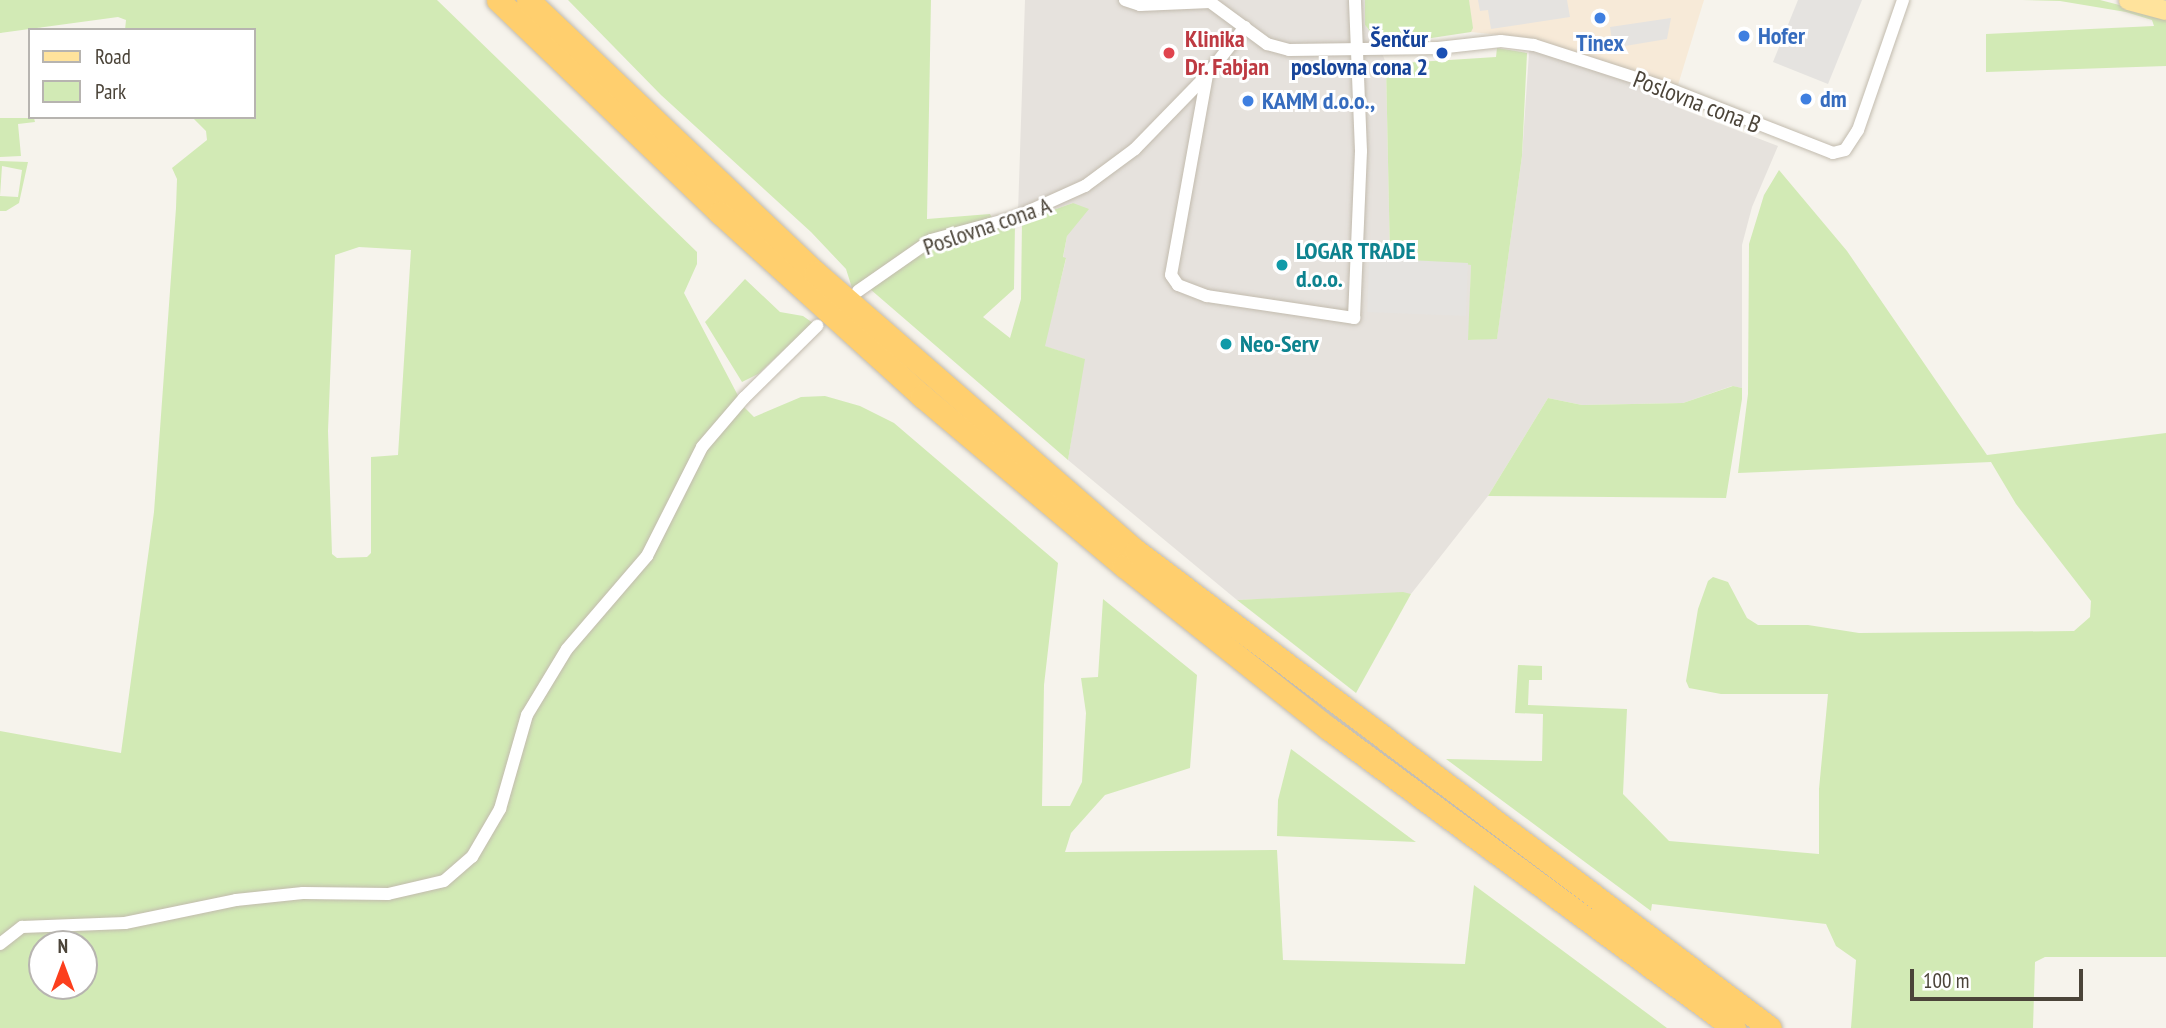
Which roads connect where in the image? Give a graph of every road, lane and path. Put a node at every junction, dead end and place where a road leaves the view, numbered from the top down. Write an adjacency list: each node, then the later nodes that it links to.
1 (498, 0): 14 (highway)
2 (528, 0): 15 (highway)
3 (1125, 0): 8 (street)
4 (1355, 0): 9 (street)
5 (1903, 0): 9 (street, Poslovna cona B)
6 (2128, 0): 7 (main road)
7 (2166, 10)
8 (1245, 27): 9 (street); 10 (street, Poslovna cona A)
9 (1358, 51): 10 (street)
10 (1207, 75): 11 (street, Poslovna cona A)
11 (859, 291)
12 (817, 326): 13 (street)
13 (0, 944)
14 (1734, 1028)
15 (1770, 1028)

